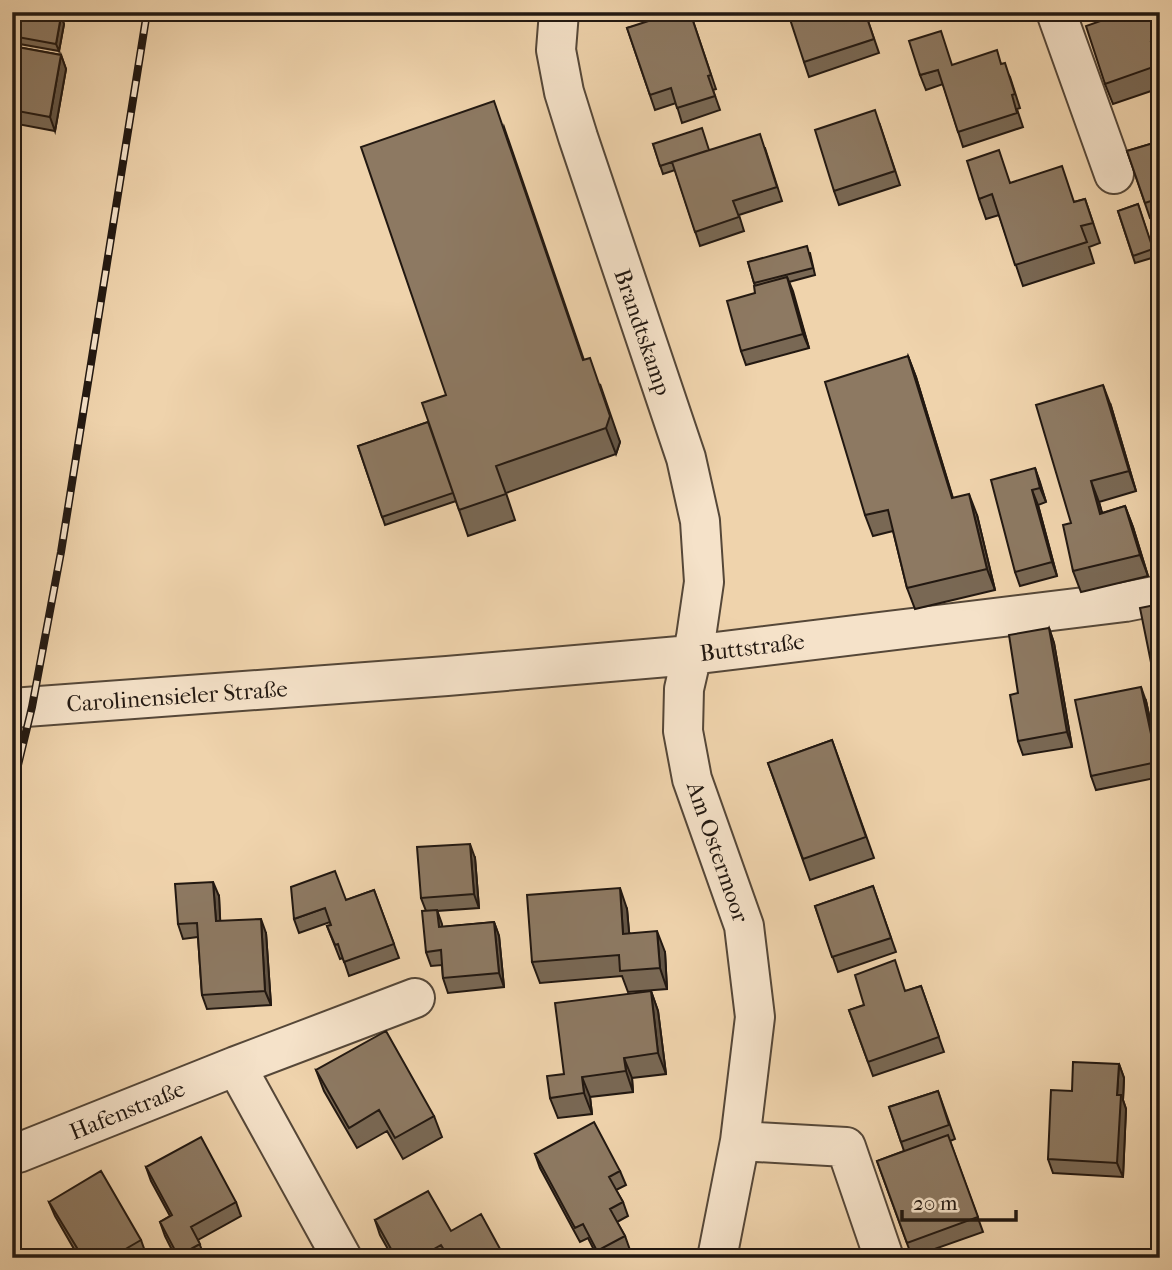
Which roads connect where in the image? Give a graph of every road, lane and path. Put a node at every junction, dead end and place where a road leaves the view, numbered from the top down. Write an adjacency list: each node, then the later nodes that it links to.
1 (559, 12): 5 (street, Brandtskamp)
2 (1056, 12): 3 (street)
3 (1114, 174)
4 (1160, 595): 5 (street, Buttstraße)
5 (691, 655): 6 (street, Buttstraße); 10 (street, Am Ostermoor)
6 (342, 683): 7 (street, Carolinensieler Straße)
7 (12, 708)
8 (415, 998): 9 (street, Hafenstraße)
9 (236, 1066): 11 (street, Hafenstraße); 12 (street)
10 (740, 1141): 13 (street, Am Ostermoor); 14 (street)
11 (18, 1153)
12 (342, 1258)
13 (718, 1258)
14 (884, 1258)

